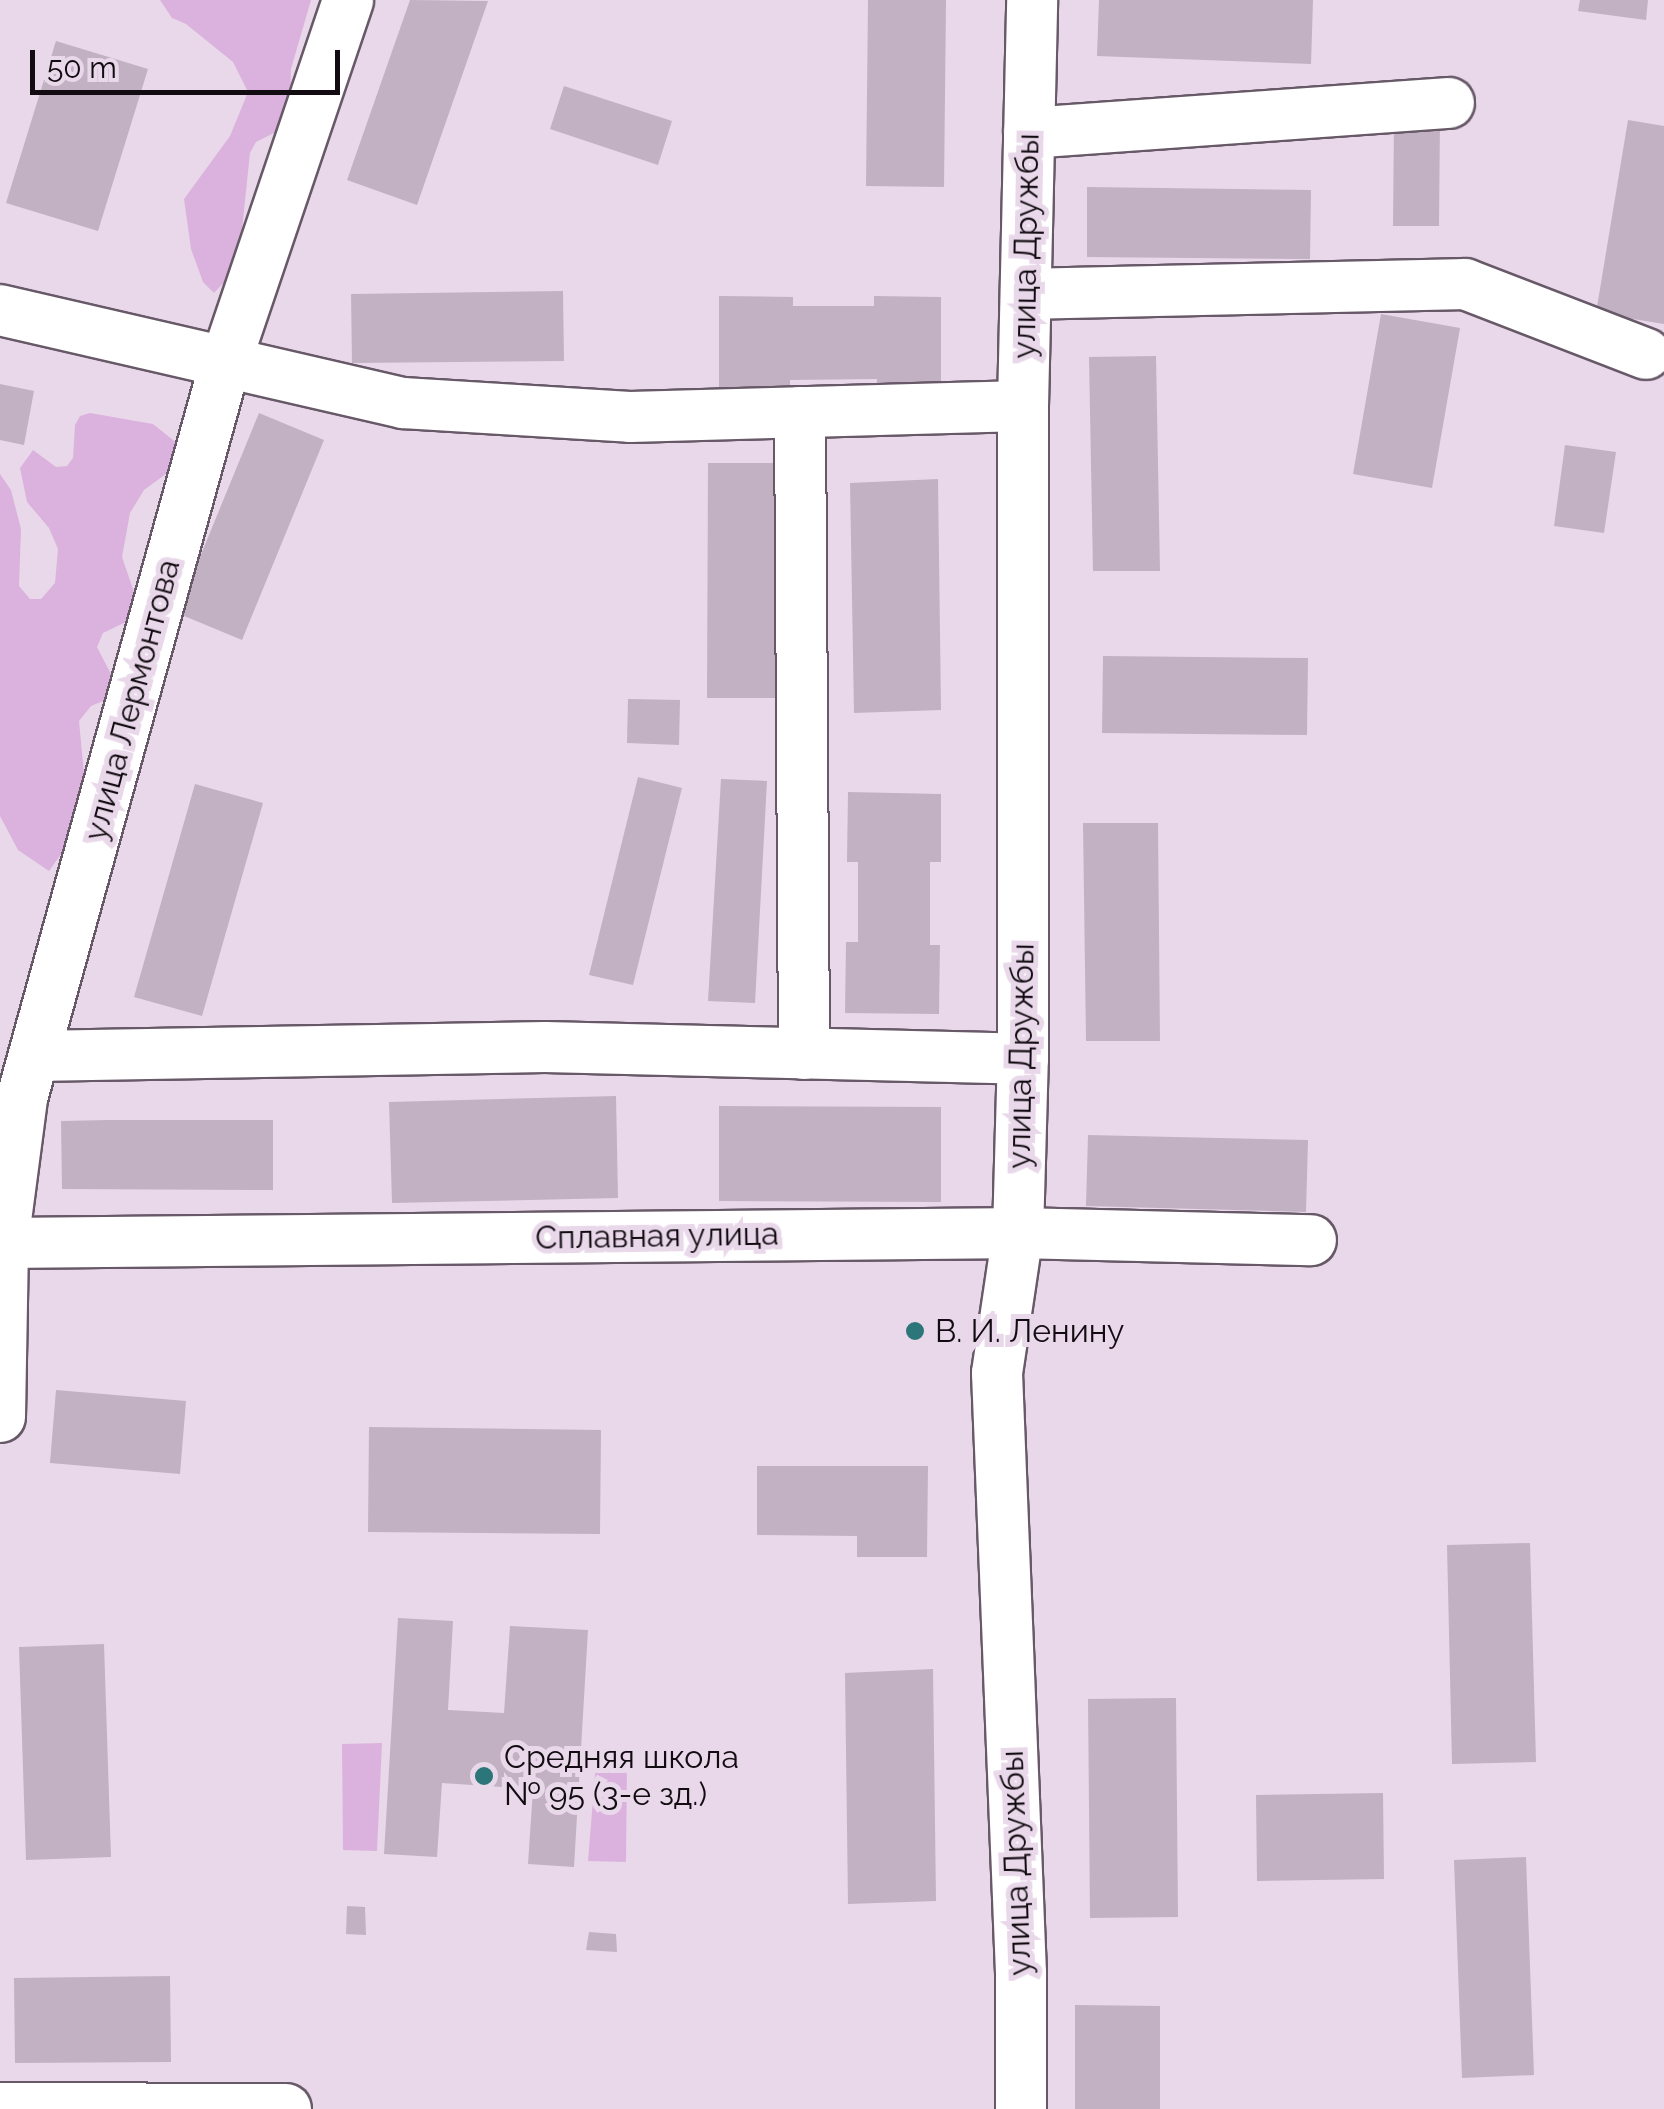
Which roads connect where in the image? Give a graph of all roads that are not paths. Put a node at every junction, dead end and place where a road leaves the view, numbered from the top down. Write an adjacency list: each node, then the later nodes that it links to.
1 (348, 0): 8 (street, улица Лермонтова)
2 (1032, 0): 4 (street, улица Дружбы)
3 (1448, 103): 4 (street)
4 (1029, 133): 5 (street, улица Дружбы)
5 (1026, 294): 7 (street); 9 (street, улица Дружбы)
6 (0, 310): 8 (street)
7 (1646, 354)
8 (225, 364): 10 (street); 12 (street, улица Лермонтова)
9 (1023, 406): 10 (street); 13 (street, улица Дружбы)
10 (800, 412): 11 (street)
11 (804, 1054): 12 (street); 13 (street)
12 (34, 1056): 16 (street, улица Лермонтова)
13 (1024, 1060): 14 (street, улица Дружбы)
14 (1018, 1233): 15 (street, Сплавная улица); 16 (street, Сплавная улица); 20 (street, улица Дружбы)
15 (1311, 1240)
16 (2, 1243): 17 (street, улица Лермонтова)
17 (0, 1418)
18 (0, 2108): 19 (street)
19 (286, 2109)
20 (1021, 2109)

